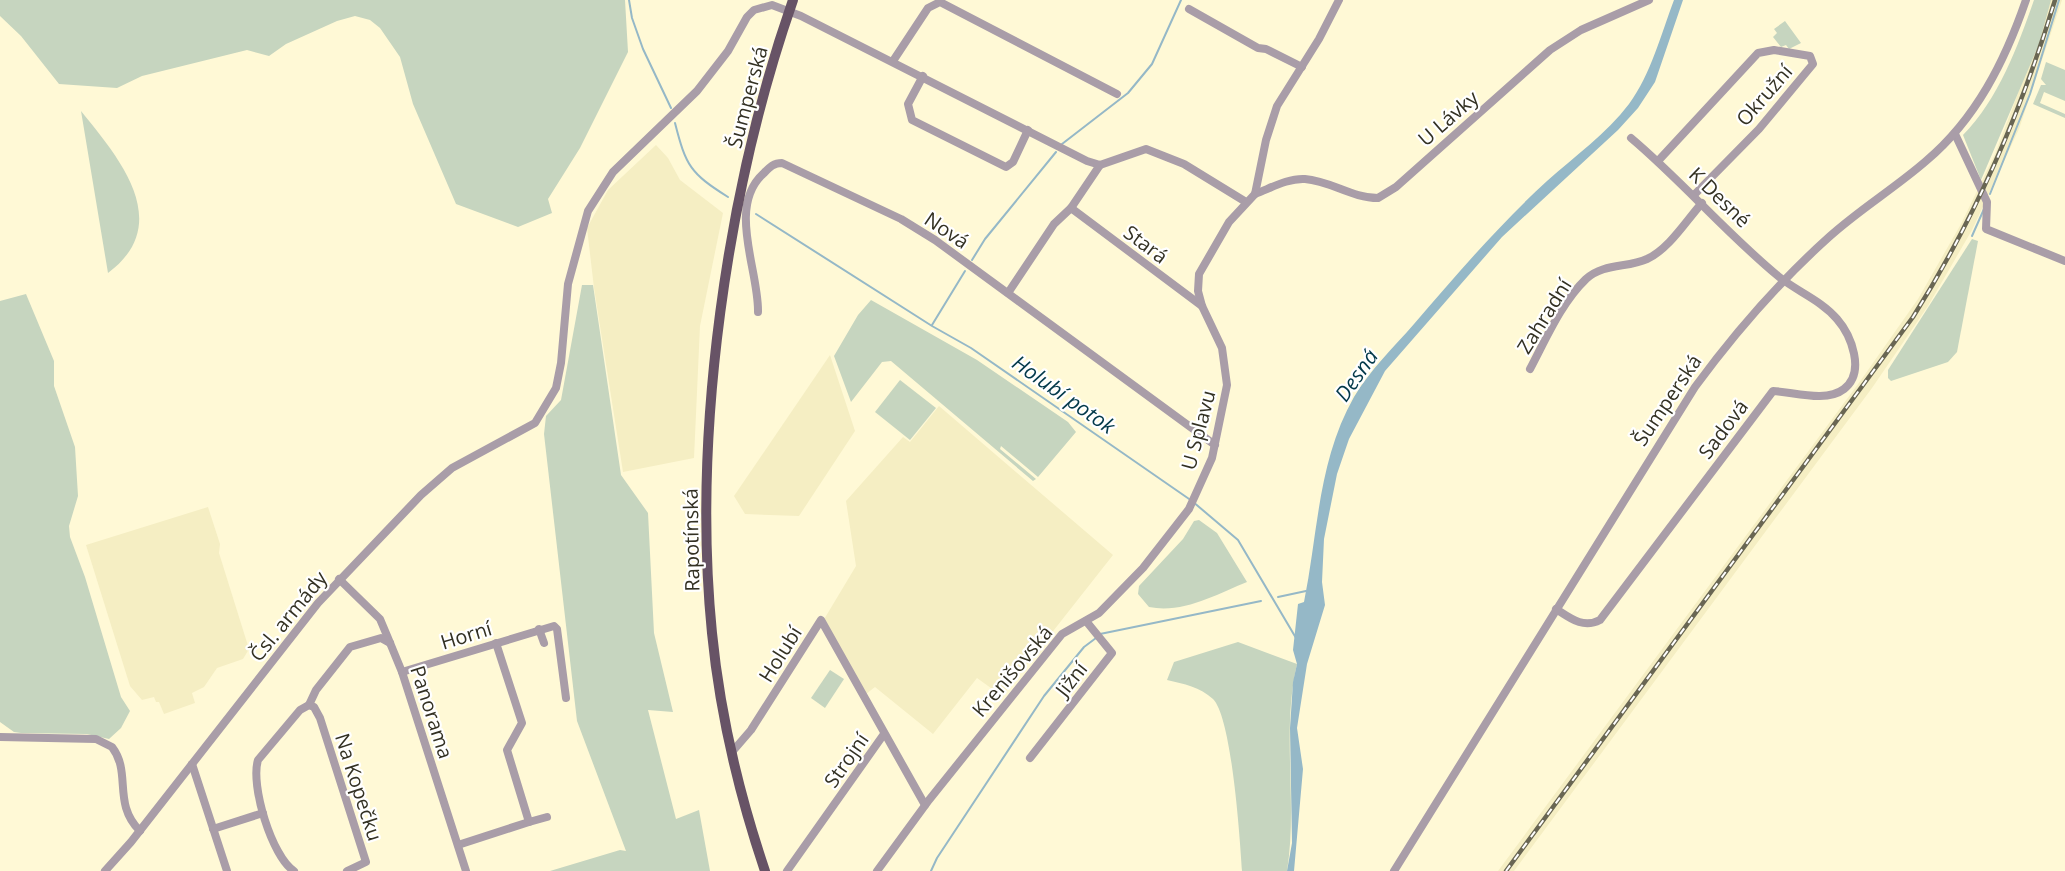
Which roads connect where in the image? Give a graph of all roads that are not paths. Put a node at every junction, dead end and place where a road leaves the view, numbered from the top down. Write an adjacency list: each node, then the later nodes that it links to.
1 (1339, 0): 7 (street)
2 (1649, 0): 15 (street, U Lávky)
3 (2026, 0): 11 (street, Šumperská)
4 (792, 5): 6 (street); 19 (main road, Šumperská); 29 (street, Čsl. armády)
5 (1189, 9): 7 (street)
6 (893, 61): 8 (street); 9 (street)
7 (1302, 67): 15 (street)
8 (922, 76): 10 (street); 10 (street)
9 (1117, 94)
10 (1028, 130): 14 (street)
11 (1955, 134): 21 (street); 22 (street, Šumperská)
12 (1631, 138): 13 (street, K Desné)
13 (1658, 161): 16 (street, K Desné); 16 (street, Okružní)
14 (1100, 165): 17 (street); 20 (street)
15 (1255, 194): 17 (street, U Splavu)
16 (1695, 195): 18 (street, K Desné)
17 (1246, 202): 24 (street, U Splavu)
18 (1702, 203): 22 (street, K Desné); 26 (street, Zahradní)
19 (739, 204): 41 (main road, Rapotínská)
20 (1071, 208): 23 (street); 24 (street, Stará)
21 (2065, 261)
22 (1785, 281): 30 (street, Šumperská); 30 (street, Sadová)
23 (1008, 293): 25 (street, Nová); 27 (street, Nová)
24 (1202, 306): 27 (street, U Splavu)
25 (758, 312)
26 (1530, 369)
27 (1215, 445): 28 (street, U Splavu)
28 (1189, 509): 31 (street, Krenišovská)
29 (339, 579): 33 (street, Panorama); 43 (street, Čsl. armády)
30 (1556, 609): 59 (street, Šumperská)
31 (1086, 621): 42 (street, Jižní); 44 (street, Krenišovská)
32 (539, 629): 34 (street, Horní); 35 (street); 37 (street)
33 (390, 643): 36 (street, Panorama); 38 (street)
34 (496, 643): 36 (street, Horní); 47 (street)
35 (544, 644)
36 (402, 672): 50 (street, Panorama)
37 (566, 698)
38 (309, 705): 45 (street); 54 (street, Na Kopečku)
39 (885, 734): 41 (street, Holubí); 44 (street, Strojní); 57 (street, Strojní)
40 (0, 737): 49 (street)
41 (732, 752): 56 (main road, Rapotínská)
42 (1030, 758)
43 (192, 764): 48 (street); 49 (street, Čsl. armády)
44 (925, 805): 58 (street, Krenišovská)
45 (263, 813): 48 (street); 53 (street)
46 (547, 817): 47 (street)
47 (529, 822): 50 (street)
48 (213, 830): 52 (street)
49 (140, 831): 51 (street, Čsl. armády)
50 (458, 845): 55 (street, Panorama)
51 (108, 870)
52 (227, 871)
53 (294, 871)
54 (347, 871)
55 (466, 871)
56 (765, 871)
57 (787, 871)
58 (877, 871)
59 (1394, 871)

